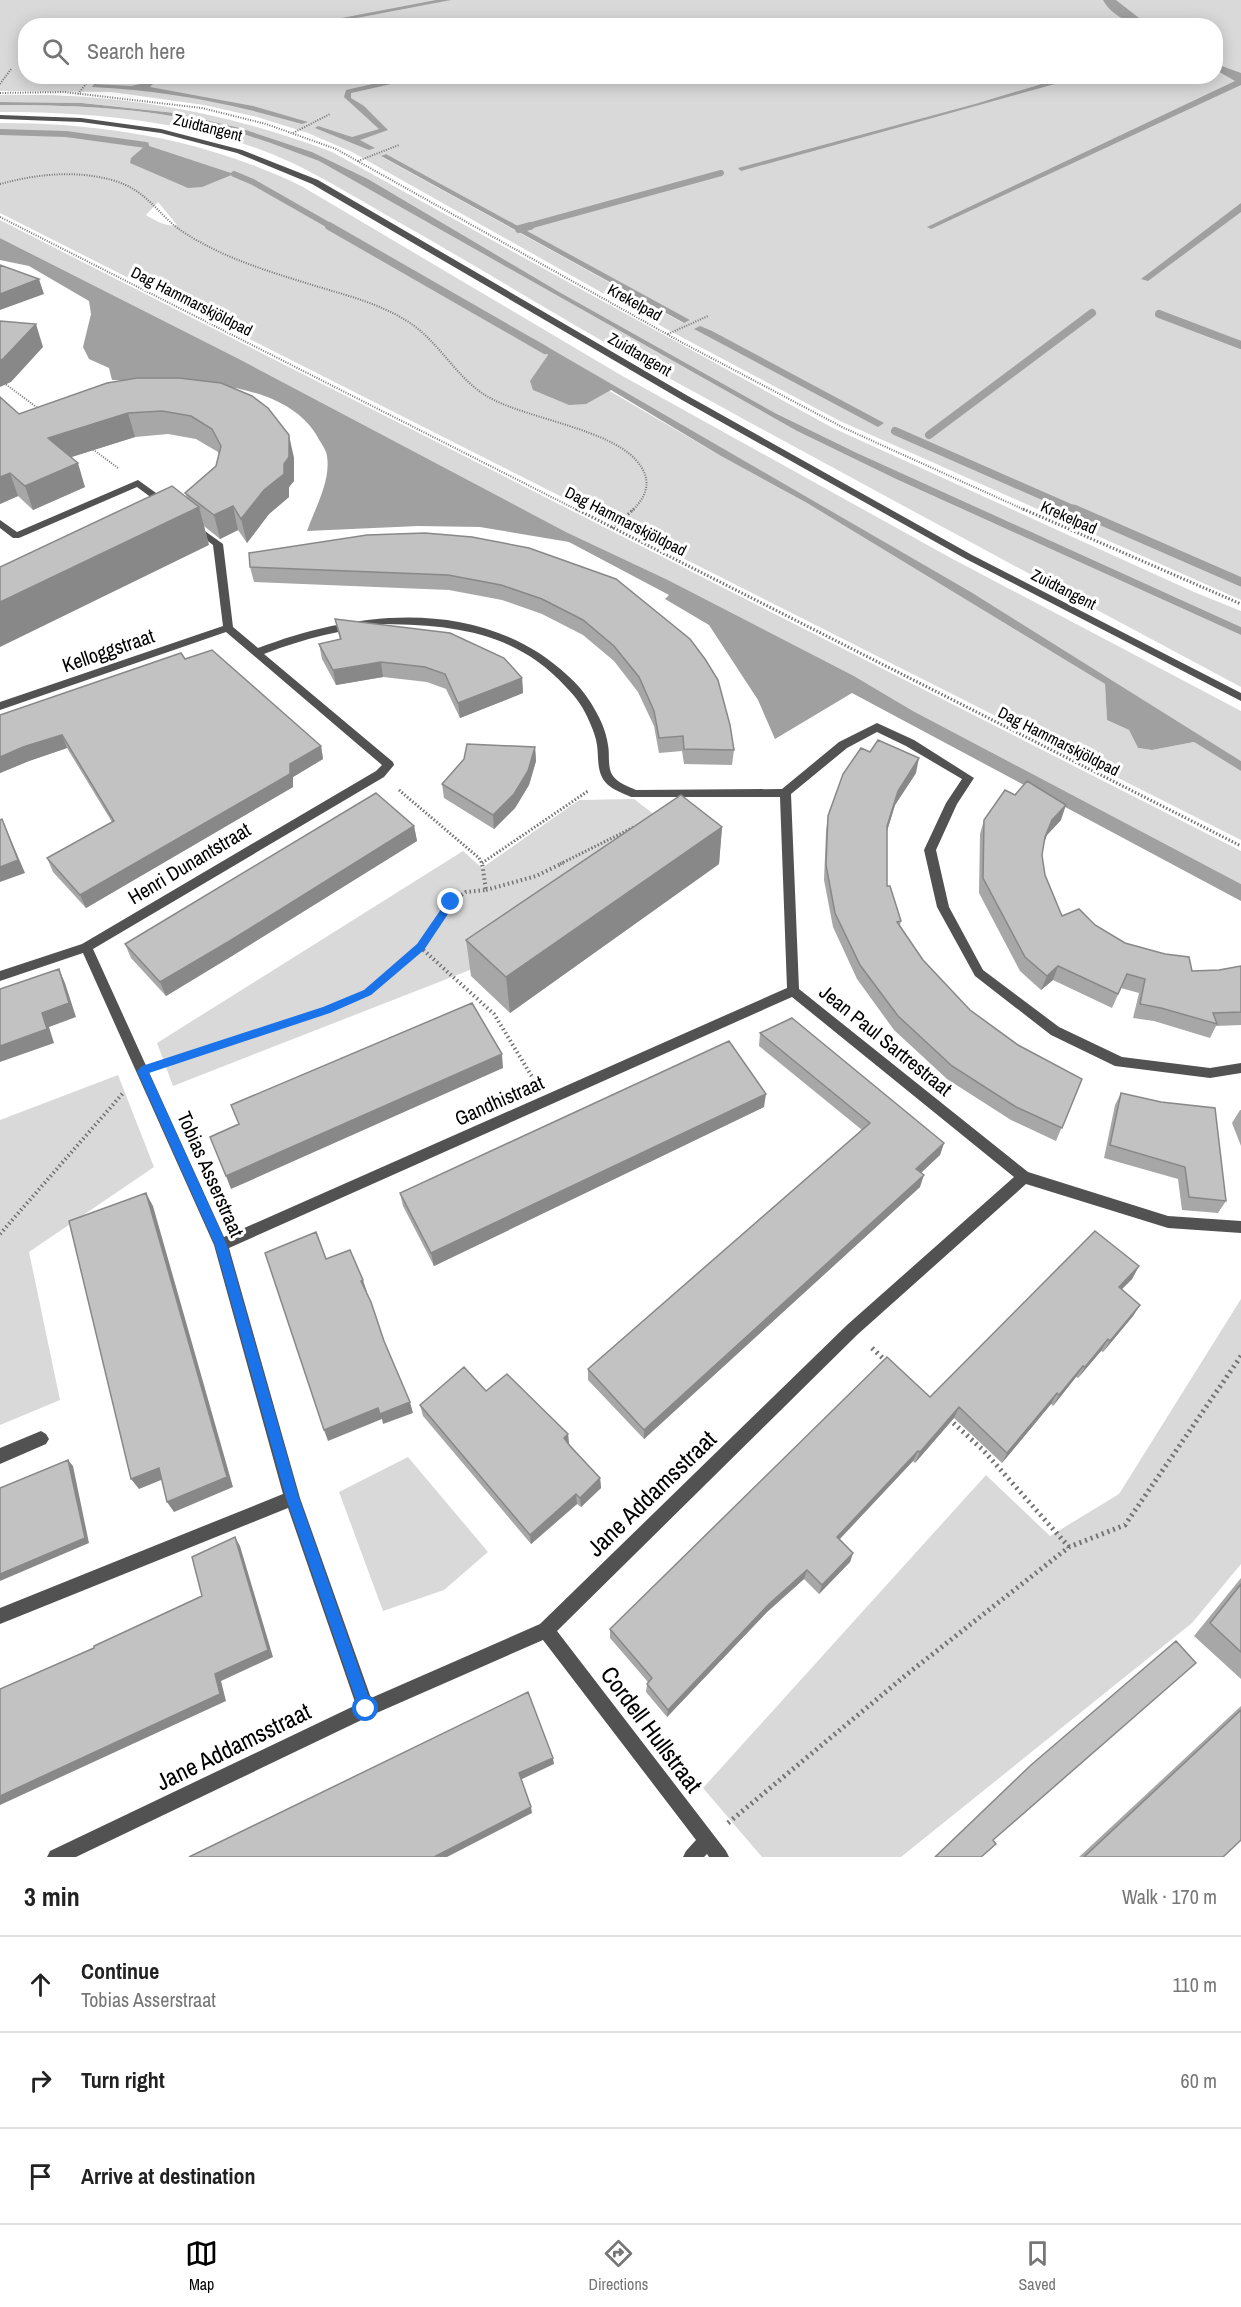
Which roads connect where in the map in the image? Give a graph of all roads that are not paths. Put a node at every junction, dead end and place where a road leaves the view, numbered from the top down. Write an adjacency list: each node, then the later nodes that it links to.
1 (0, 117): 7 (street, Zuidtangent)
2 (174, 510): 4 (street)
3 (183, 517): 5 (street)
4 (0, 523)
5 (228, 628): 6 (street); 8 (street, Kelloggstraat)
6 (256, 653): 9 (street); 10 (street, Henri Dunantstraat)
7 (1241, 697)
8 (0, 706)
9 (785, 793): 12 (street, Jean Paul Sartrestraat); 13 (street)
10 (86, 947): 11 (street, Henri Dunantstraat); 16 (street, Tobias Asserstraat)
11 (0, 976)
12 (793, 991): 14 (street, Jean Paul Sartrestraat); 16 (street, Gandhistraat)
13 (1241, 1068)
14 (1024, 1177): 15 (street); 21 (street, Jane Addamsstraat)
15 (1241, 1227)
16 (221, 1245): 19 (street, Tobias Asserstraat)
17 (41, 1439): 18 (street)
18 (0, 1456)
19 (292, 1498): 20 (street); 22 (street, Tobias Asserstraat)
20 (0, 1616)
21 (546, 1630): 22 (street, Jane Addamsstraat); 23 (street, Cordell Hullstraat)
22 (366, 1709): 24 (street, Jane Addamsstraat)
23 (707, 1841): 25 (street); 26 (street, Cordell Hullstraat)
24 (56, 1857)
25 (693, 1857)
26 (720, 1857)

